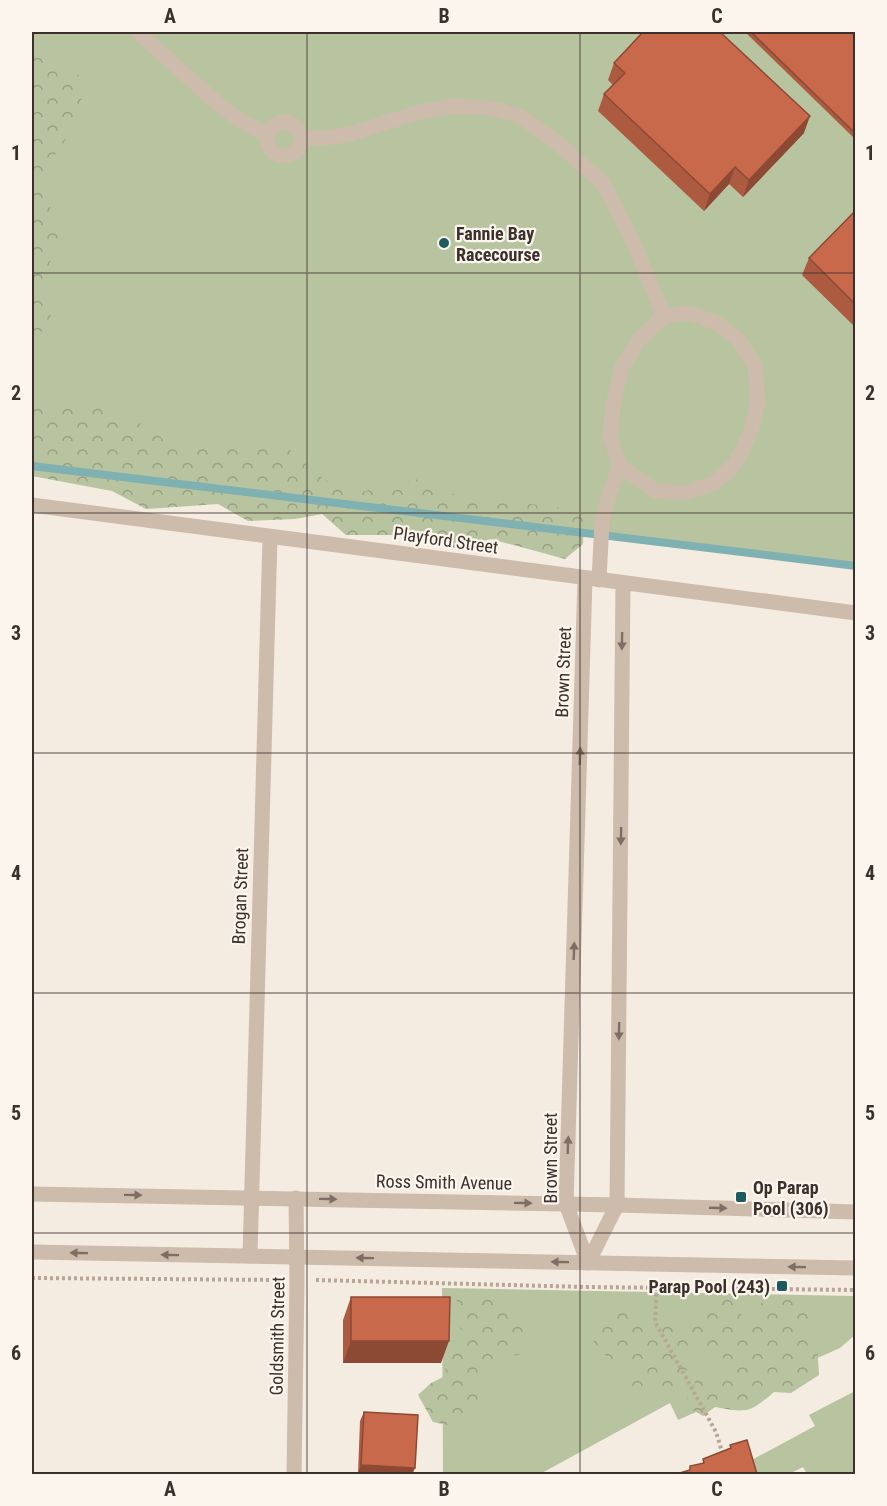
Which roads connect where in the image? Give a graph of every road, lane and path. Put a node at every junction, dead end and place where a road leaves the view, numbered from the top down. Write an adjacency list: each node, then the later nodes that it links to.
1 (138, 32): 2 (street)
2 (267, 135): 3 (street); 3 (street)
3 (301, 138): 4 (street)
4 (664, 316): 5 (street); 5 (street)
5 (620, 466): 8 (street, Brown Street)
6 (32, 505): 7 (street, Playford Street)
7 (270, 537): 8 (street, Playford Street); 12 (street, Brogan Street)
8 (592, 579): 9 (street, Playford Street); 14 (street, Brown Street, one-way to 8)
9 (623, 583): 10 (street, Playford Street); 15 (street, one-way to 15)
10 (855, 613)
11 (32, 1194): 12 (street, Ross Smith Avenue, one-way to 12)
12 (252, 1197): 13 (street, Ross Smith Avenue); 18 (street, Brogan Street)
13 (296, 1198): 14 (street, Ross Smith Avenue, one-way to 14); 19 (street, Goldsmith Street)
14 (566, 1204): 15 (street, Ross Smith Avenue); 20 (street, Brown Street)
15 (617, 1205): 16 (street, Ross Smith Avenue, one-way to 16); 20 (street)
16 (855, 1212)
17 (32, 1252): 18 (street, one-way to 17)
18 (250, 1256): 19 (street)
19 (297, 1257): 20 (street, one-way to 19); 23 (street, Goldsmith Street)
20 (588, 1263): 21 (street, one-way to 20)
21 (855, 1268)
22 (32, 1278): 23 (path)
23 (297, 1280): 24 (path); 27 (street, Goldsmith Street)
24 (657, 1288): 25 (path); 26 (path)
25 (855, 1290)
26 (724, 1461)
27 (294, 1474)

